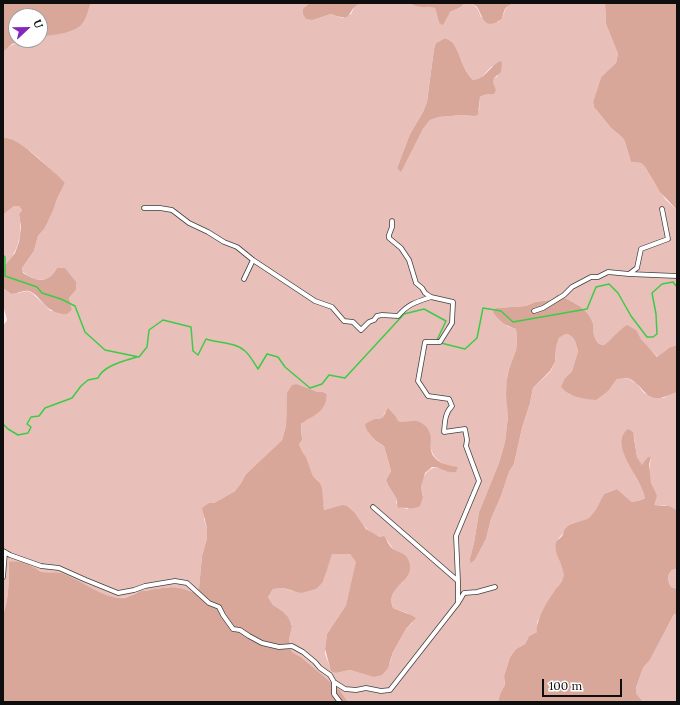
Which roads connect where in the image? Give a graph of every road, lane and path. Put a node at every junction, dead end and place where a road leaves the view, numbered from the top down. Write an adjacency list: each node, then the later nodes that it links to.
1 (144, 208): 4 (street)
2 (662, 209): 5 (street)
3 (392, 221): 8 (street)
4 (253, 260): 7 (street); 8 (street)
5 (630, 274): 6 (street); 9 (street)
6 (677, 276)
7 (244, 279)
8 (431, 297): 13 (street)
9 (534, 311)
10 (373, 507): 13 (street)
11 (4, 551): 12 (street); 16 (street)
12 (3, 577)
13 (458, 581): 15 (street)
14 (494, 587): 15 (street)
15 (458, 603): 16 (street)
16 (334, 682): 17 (street)
17 (340, 702)

